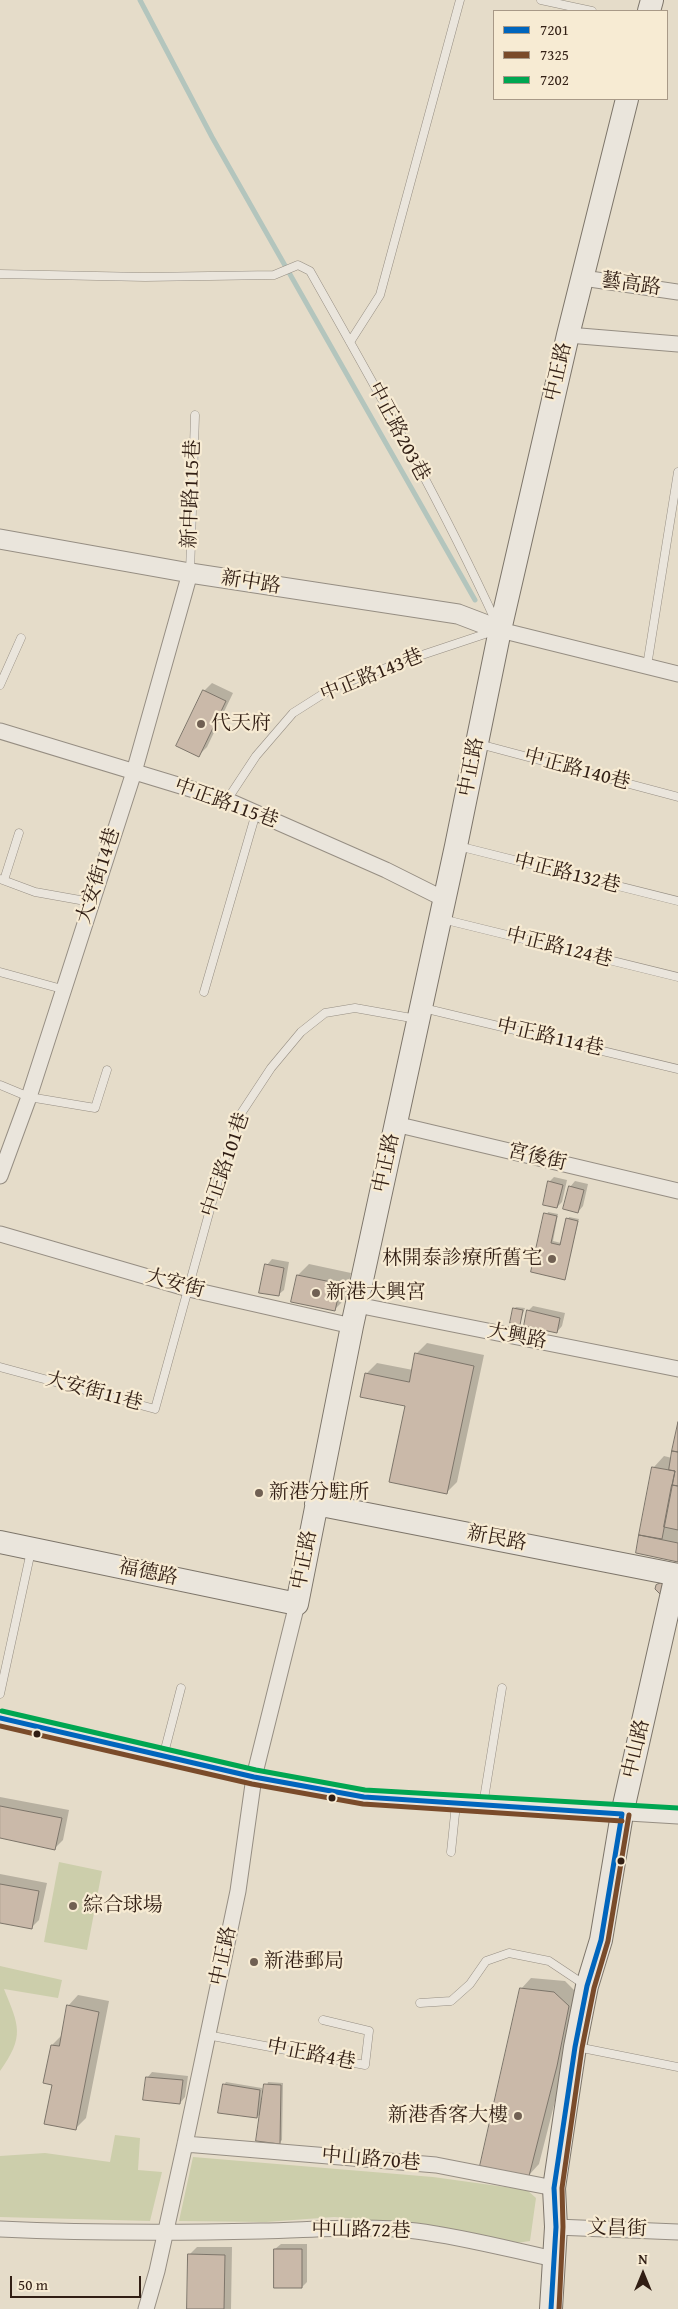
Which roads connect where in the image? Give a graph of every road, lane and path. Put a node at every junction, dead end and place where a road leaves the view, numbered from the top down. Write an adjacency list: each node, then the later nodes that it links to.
1 (460, 0): 9 (lane)
2 (541, 0): 3 (lane)
3 (587, 10)
4 (627, 100): 6 (main road, 中正路)
5 (0, 274): 9 (lane, 中正路203巷)
6 (583, 278): 7 (street, 藝高路); 8 (main road, 中正路)
7 (678, 292)
8 (568, 335): 10 (street); 15 (main road, 中正路)
9 (350, 342): 15 (lane, 中正路203巷)
10 (678, 344)
11 (195, 415): 14 (lane, 新中路115巷)
12 (678, 472): 17 (lane)
13 (0, 539): 14 (street, 新中路)
14 (190, 573): 15 (street, 新中路); 22 (street, 大安街14巷)
15 (500, 630): 17 (street); 21 (main road, 中正路); 24 (lane, 中正路143巷)
16 (21, 638): 19 (lane)
17 (647, 666): 18 (street)
18 (678, 674)
19 (0, 685)
20 (0, 732): 22 (street, 中正路115巷)
21 (477, 744): 23 (lane, 中正路140巷); 27 (main road, 中正路)
22 (134, 772): 24 (street, 中正路115巷); 29 (street, 大安街14巷)
23 (678, 797)
24 (227, 800): 25 (street, 中正路115巷)
25 (256, 813): 31 (street, 中正路115巷); 35 (lane)
26 (19, 833): 28 (lane)
27 (456, 846): 30 (lane, 中正路132巷); 31 (main road, 中正路)
28 (2, 879): 29 (lane)
29 (91, 902): 34 (street, 大安街14巷)
30 (678, 902)
31 (442, 909): 33 (lane, 中正路124巷); 36 (main road, 中正路)
32 (0, 972): 34 (lane)
33 (678, 977)
34 (62, 989): 40 (street, 大安街14巷)
35 (204, 992)
36 (420, 1013): 37 (lane, 中正路114巷); 41 (main road, 中正路); 45 (lane, 中正路101巷)
37 (678, 1069)
38 (107, 1070): 40 (lane)
39 (0, 1085): 40 (lane)
40 (29, 1097): 42 (street, 大安街14巷)
41 (395, 1124): 43 (street, 宮後街); 46 (main road, 中正路)
42 (0, 1176)
43 (678, 1191)
44 (0, 1234): 45 (street, 大安街)
45 (189, 1288): 46 (street, 大安街); 47 (lane, 大安街11巷)
46 (354, 1316): 48 (street, 大興路); 49 (main road, 中正路)
47 (0, 1367)
48 (678, 1369)
49 (316, 1504): 52 (main road, 新民路); 53 (main road, 中正路)
50 (0, 1542): 51 (main road, 福德路)
51 (31, 1549): 53 (main road, 福德路); 56 (lane)
52 (677, 1575): 62 (main road, 中山路)
53 (297, 1604): 59 (street, 中正路)
54 (181, 1688): 58 (lane)
55 (502, 1688): 61 (lane)
56 (0, 1694)
57 (0, 1718): 58 (street)
58 (163, 1757): 59 (street)
59 (254, 1777): 60 (street); 68 (street, 中正路)
60 (456, 1804): 61 (street); 64 (lane)
61 (483, 1806): 62 (street)
62 (622, 1814): 63 (street); 65 (main road, 中山路)
63 (678, 1816)
64 (451, 1852)
65 (587, 1986): 66 (lane); 69 (main road, 中山路)
66 (420, 2003)
67 (323, 2020): 68 (lane, 中正路4巷)
68 (207, 2035): 71 (street, 中正路)
69 (575, 2047): 70 (lane); 72 (main road, 中山路)
70 (678, 2067)
71 (185, 2144): 72 (street, 中山路70巷); 75 (street, 中正路)
72 (554, 2188): 73 (main road, 中山路)
73 (556, 2227): 76 (street, 文昌街); 77 (main road, 中山路)
74 (0, 2229): 75 (street, 中山路72巷)
75 (165, 2231): 77 (street, 中山路72巷); 78 (street)
76 (678, 2232)
77 (554, 2259): 79 (main road, 中山路)
78 (146, 2309)
79 (551, 2309)

